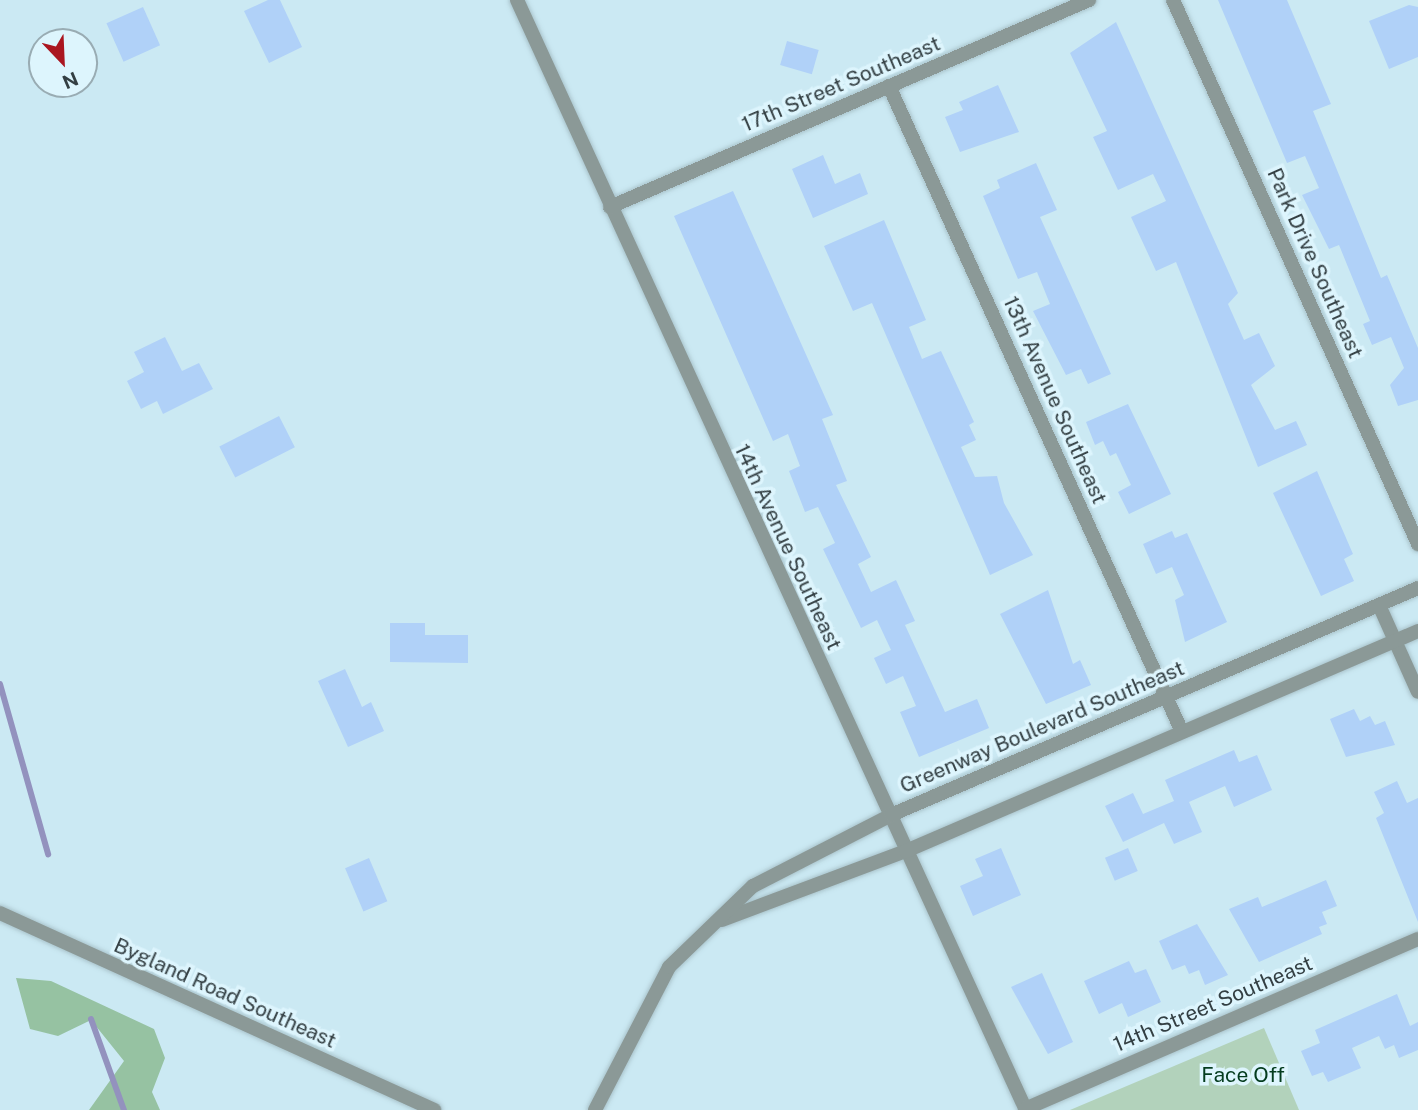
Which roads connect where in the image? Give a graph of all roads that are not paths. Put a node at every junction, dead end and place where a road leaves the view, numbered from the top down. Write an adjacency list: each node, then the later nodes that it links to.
1 (517, 0): 5 (street, 14th Avenue Southeast)
2 (1089, 0): 4 (street, 17th Street Southeast)
3 (1173, 0): 6 (street, Park Drive Southeast)
4 (889, 86): 5 (street, 17th Street Southeast); 12 (street, 13th Avenue Southeast)
5 (610, 208): 14 (street, 14th Avenue Southeast)
6 (1418, 544)
7 (1418, 588): 8 (street, Greenway Boulevard Southeast)
8 (1379, 605): 10 (street); 12 (street, Greenway Boulevard Southeast)
9 (1418, 631): 10 (street, Greenway Boulevard Southeast)
10 (1395, 641): 11 (street); 13 (street, Greenway Boulevard Southeast)
11 (1418, 692)
12 (1166, 696): 13 (street, 13th Avenue Southeast); 14 (street, Greenway Boulevard Southeast)
13 (1182, 732): 15 (street, Greenway Boulevard Southeast)
14 (891, 815): 15 (street, 14th Avenue Southeast); 17 (street, Greenway Boulevard Southeast)
15 (906, 851): 17 (street, Greenway Boulevard Southeast); 21 (street, 14th Avenue Southeast)
16 (0, 913): 19 (street, Bygland Road Southeast)
17 (699, 933): 20 (street, Greenway Boulevard Southeast)
18 (1418, 939): 21 (street, 14th Street Southeast)
19 (434, 1110)
20 (595, 1110)
21 (1026, 1110)

